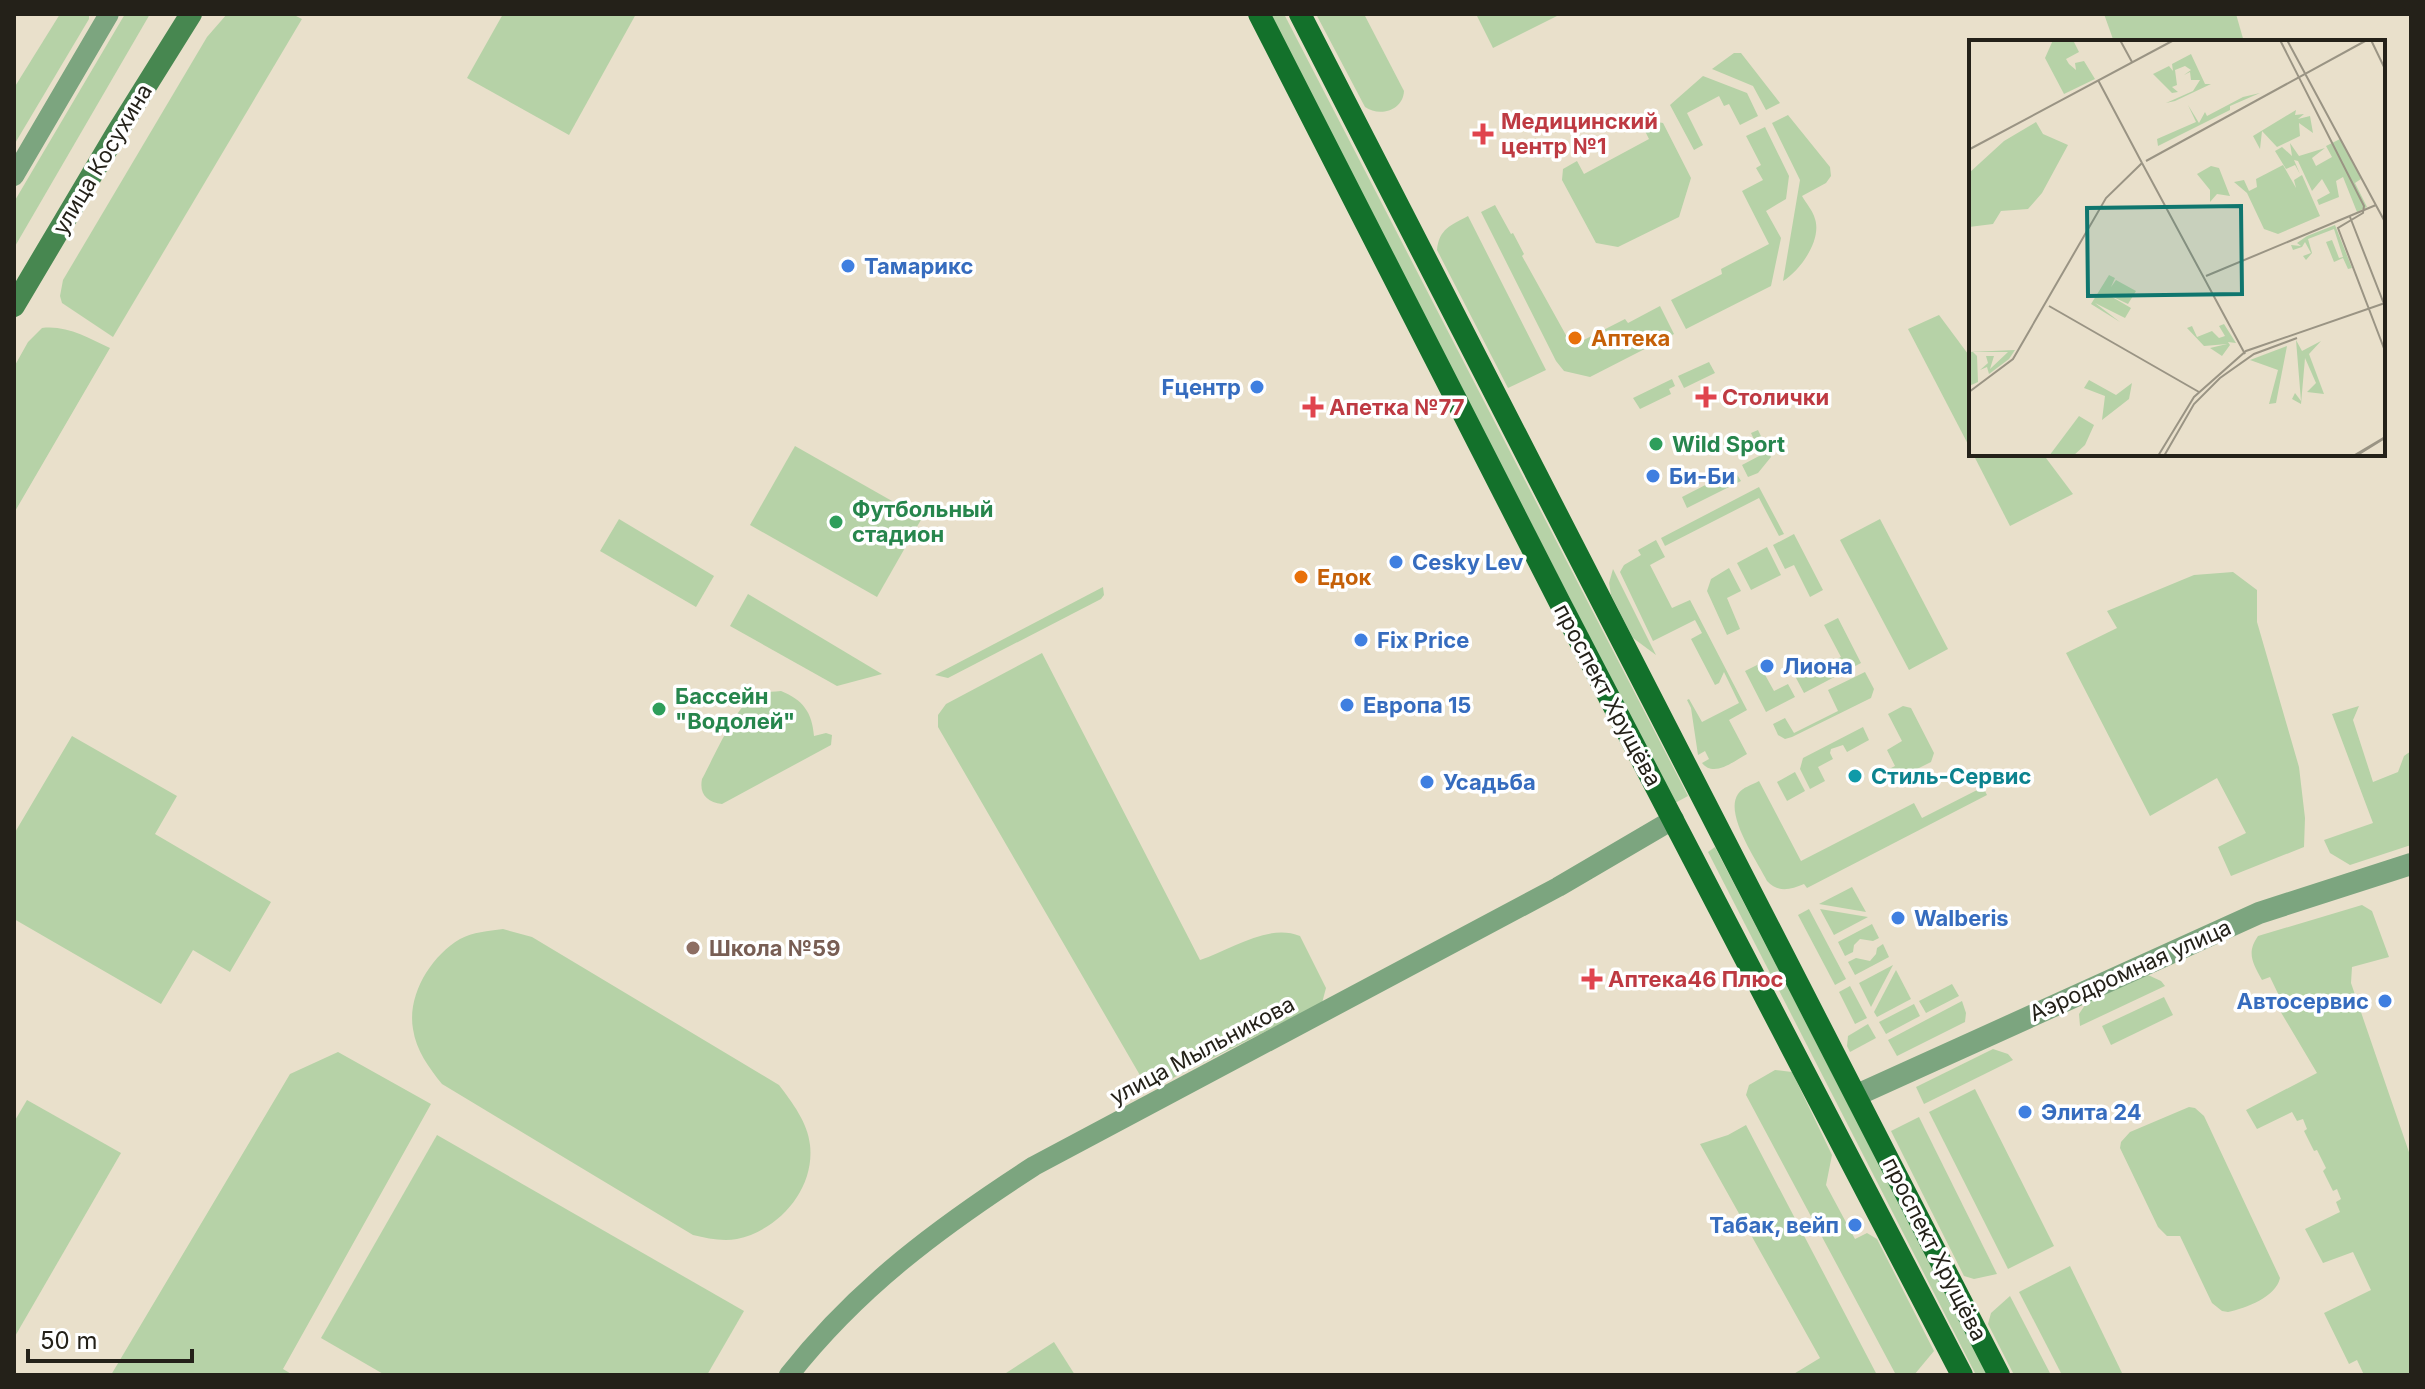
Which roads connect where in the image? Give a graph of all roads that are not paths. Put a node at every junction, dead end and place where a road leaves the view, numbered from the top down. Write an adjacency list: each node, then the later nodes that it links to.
1 (109, 14): 5 (street)
2 (191, 14): 6 (main road, улица Косухина)
3 (1259, 14): 8 (main road, проспект Хрущёва)
4 (1300, 14): 7 (main road, проспект Хрущёва)
5 (14, 176)
6 (14, 306)
7 (1704, 799): 8 (main road); 10 (main road, проспект Хрущёва)
8 (1674, 819): 11 (street, улица Мыльникова); 12 (main road, проспект Хрущёва)
9 (2411, 864): 10 (street, Аэродромная улица)
10 (1857, 1095): 13 (main road, проспект Хрущёва)
11 (789, 1375)
12 (1962, 1375)
13 (1999, 1375)

